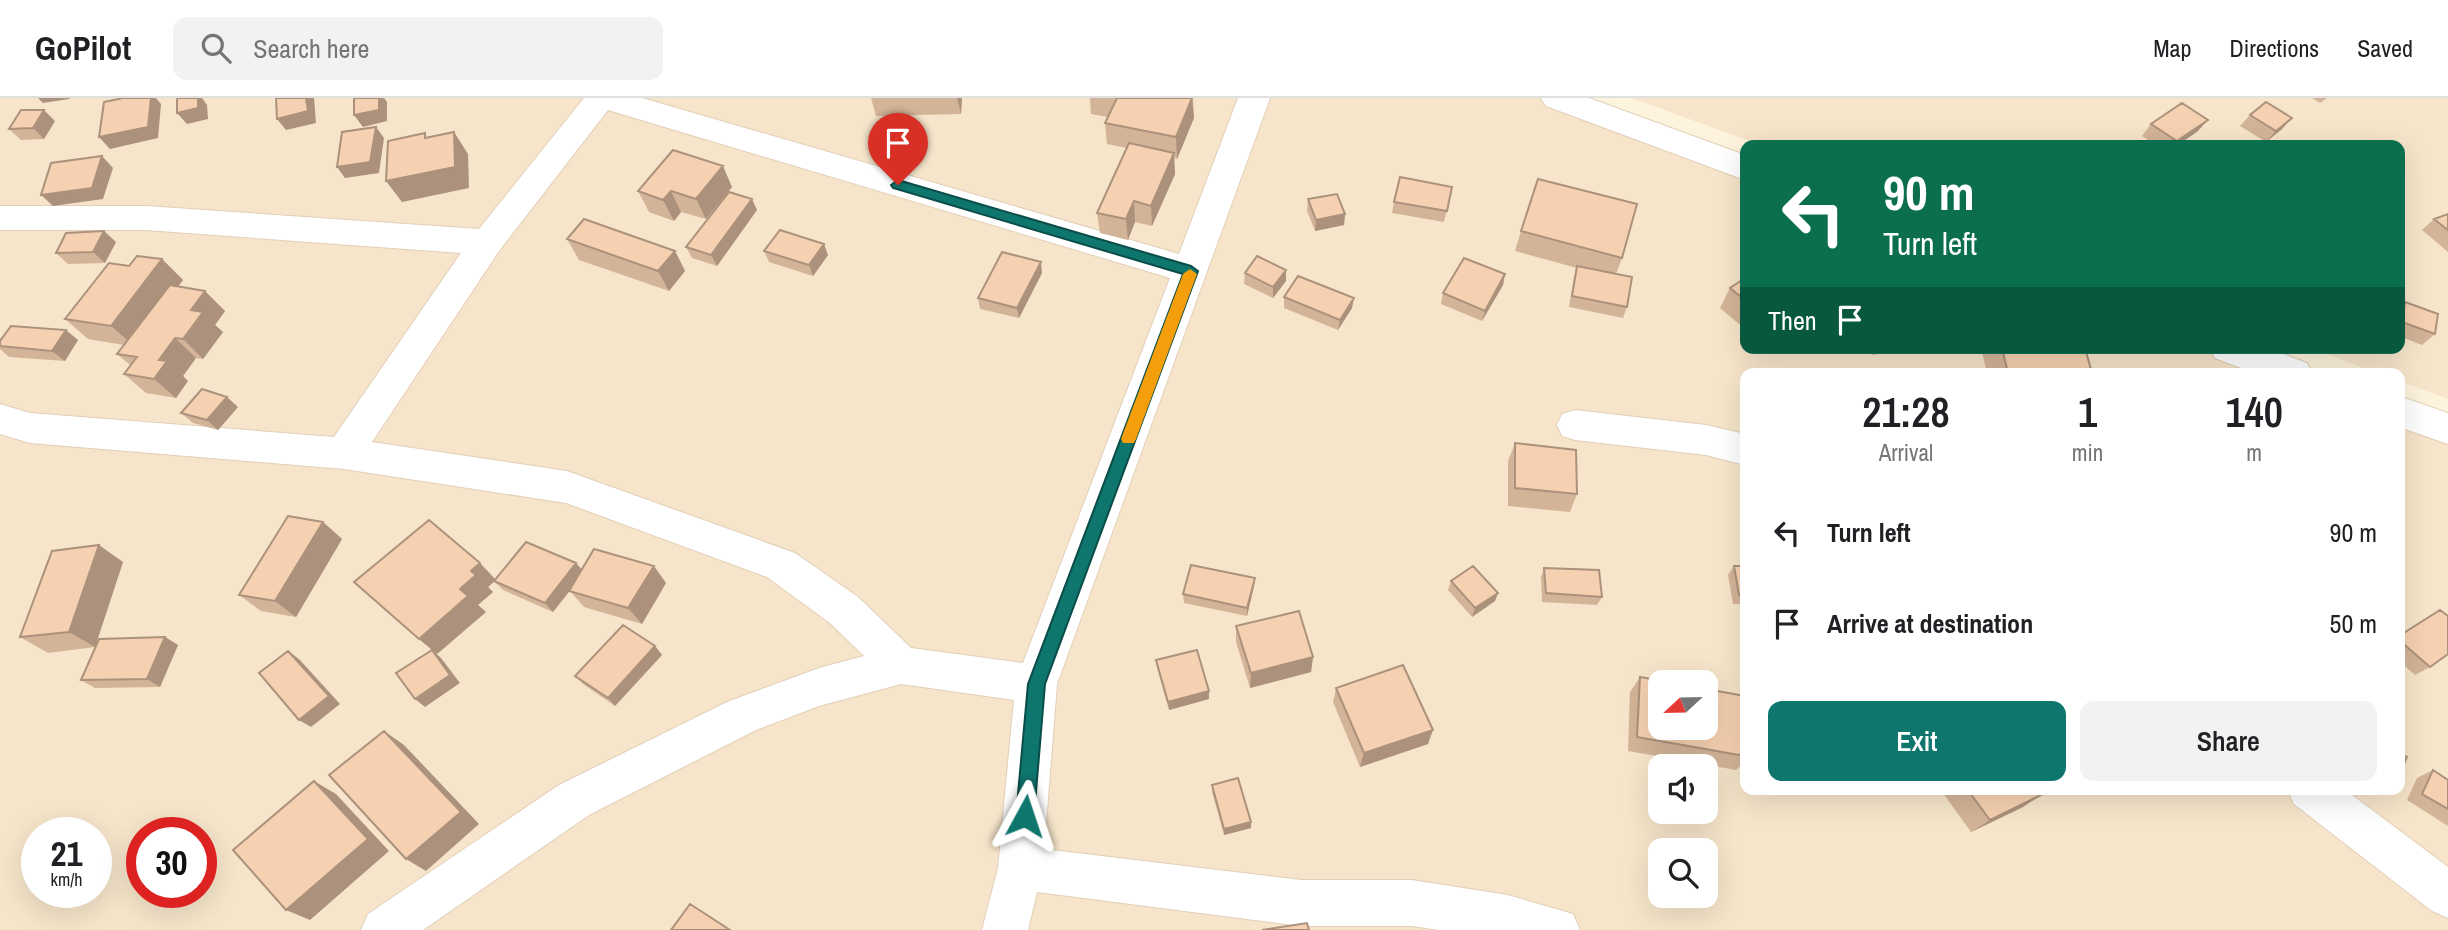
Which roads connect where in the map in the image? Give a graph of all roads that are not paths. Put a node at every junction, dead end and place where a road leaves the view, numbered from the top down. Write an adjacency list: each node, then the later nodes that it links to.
1 (603, 98): 6 (street); 7 (street)
2 (1254, 98): 7 (street)
3 (1557, 98): 4 (street)
4 (1740, 166)
5 (0, 218): 6 (street)
6 (487, 242): 15 (street)
7 (1191, 271): 17 (street)
8 (2244, 354): 9 (street)
9 (2281, 368)
10 (2405, 413): 13 (street)
11 (0, 419): 15 (street)
12 (1575, 425): 14 (street)
13 (2448, 429)
14 (1740, 449)
15 (344, 453): 16 (street)
16 (901, 665): 17 (street); 21 (street)
17 (1036, 684): 19 (street)
18 (2317, 795): 20 (street)
19 (1020, 868): 22 (street); 23 (street)
20 (2448, 895)
21 (384, 930)
22 (1005, 930)
23 (1557, 930)

